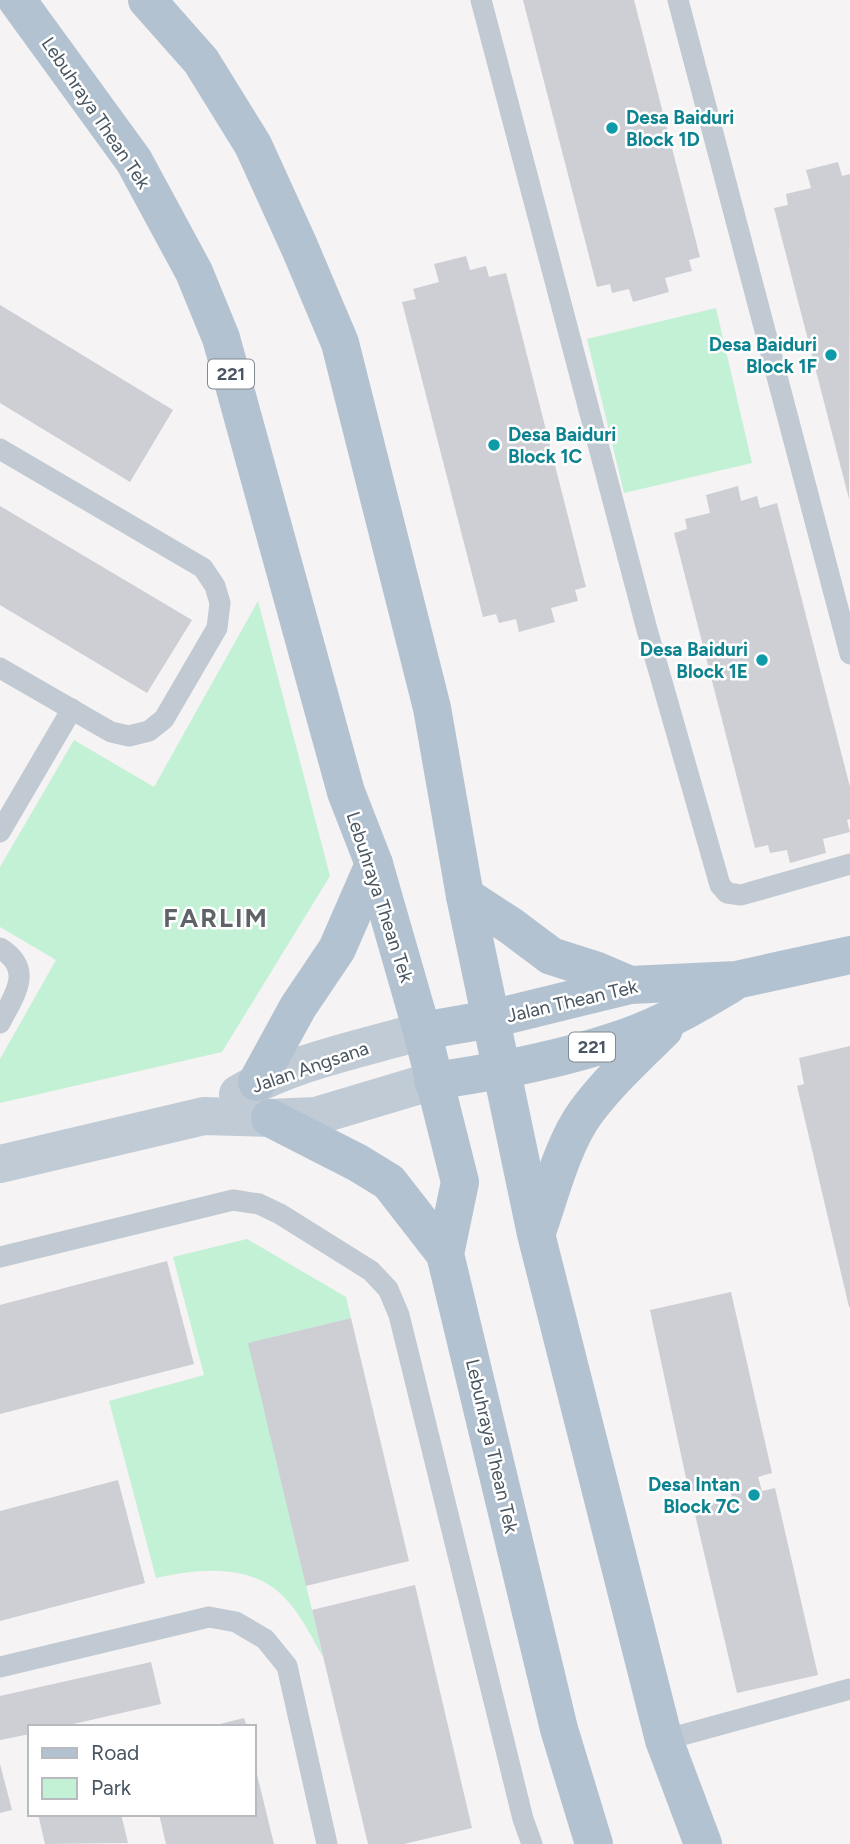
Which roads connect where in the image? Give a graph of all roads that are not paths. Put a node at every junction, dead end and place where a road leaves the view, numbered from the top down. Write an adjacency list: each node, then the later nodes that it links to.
1 (17, 0): 10 (main road, Lebuhraya Thean Tek / 221)
2 (147, 0): 12 (main road)
3 (481, 0): 11 (lane)
4 (678, 0): 6 (lane)
5 (0, 449): 8 (lane)
6 (850, 654)
7 (0, 668): 8 (lane)
8 (72, 709): 9 (lane)
9 (0, 832)
10 (374, 864): 20 (main road, Lebuhraya Thean Tek / 221); 23 (main road)
11 (850, 864)
12 (465, 896): 16 (main road); 18 (main road)
13 (0, 948): 19 (lane)
14 (850, 956): 15 (main road, Jalan Thean Tek / 221)
15 (736, 980): 16 (main road, Jalan Thean Tek / 221); 17 (main road, Jalan Thean Tek / 221)
16 (630, 985): 18 (main road, Jalan Thean Tek / 221)
17 (678, 1015): 21 (main road, Jalan Thean Tek / 221); 27 (main road)
18 (491, 1019): 20 (main road, Jalan Thean Tek); 21 (main road)
19 (0, 1023)
20 (422, 1031): 22 (main road, Lebuhraya Thean Tek / 221); 23 (main road, Jalan Angsana)
21 (503, 1071): 22 (main road, Jalan Thean Tek); 27 (main road)
22 (433, 1081): 25 (main road, Jalan Angsana); 28 (main road, Lebuhraya Thean Tek)
23 (257, 1082): 24 (main road, Jalan Angsana)
24 (204, 1116): 25 (main road, Jalan Angsana); 26 (main road, Jalan Angsana)
25 (270, 1118): 28 (main road)
26 (0, 1164)
27 (536, 1234): 32 (main road)
28 (446, 1254): 35 (main road, Lebuhraya Thean Tek)
29 (0, 1257): 34 (lane)
30 (0, 1667): 33 (lane)
31 (850, 1689): 32 (lane)
32 (664, 1740): 36 (main road)
33 (327, 1844)
34 (532, 1844)
35 (594, 1844)
36 (703, 1844)

